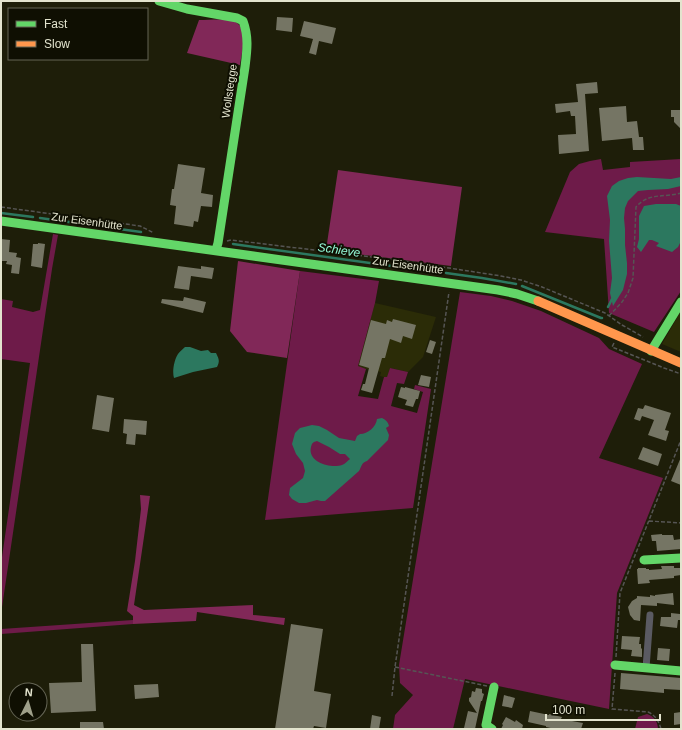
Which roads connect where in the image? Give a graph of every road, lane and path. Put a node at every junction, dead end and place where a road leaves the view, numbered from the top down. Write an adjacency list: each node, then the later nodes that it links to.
1 (159, 1): 6 (street, Wollstegge)
2 (681, 193): 9 (path)
3 (1, 207): 5 (path)
4 (1, 221): 6 (street, Zur Eisenhütte)
5 (155, 234)
6 (217, 247): 7 (street, Zur Eisenhütte); 9 (path)
7 (443, 281): 11 (street, Zur Eisenhütte); 20 (path)
8 (681, 302): 11 (street)
9 (609, 316): 10 (path)
10 (622, 325)
11 (651, 351): 12 (street, Zur Eisenhütte)
12 (681, 363)
13 (681, 440): 14 (path)
14 (649, 521): 15 (path); 19 (path)
15 (681, 523)
16 (681, 558): 17 (street)
17 (644, 560)
18 (650, 615): 21 (street)
19 (615, 665): 21 (street); 26 (path)
20 (395, 667): 23 (path); 24 (path)
21 (646, 668): 22 (street)
22 (681, 671)
23 (494, 687): 25 (street)
24 (392, 696)
25 (492, 729)
26 (660, 729)

